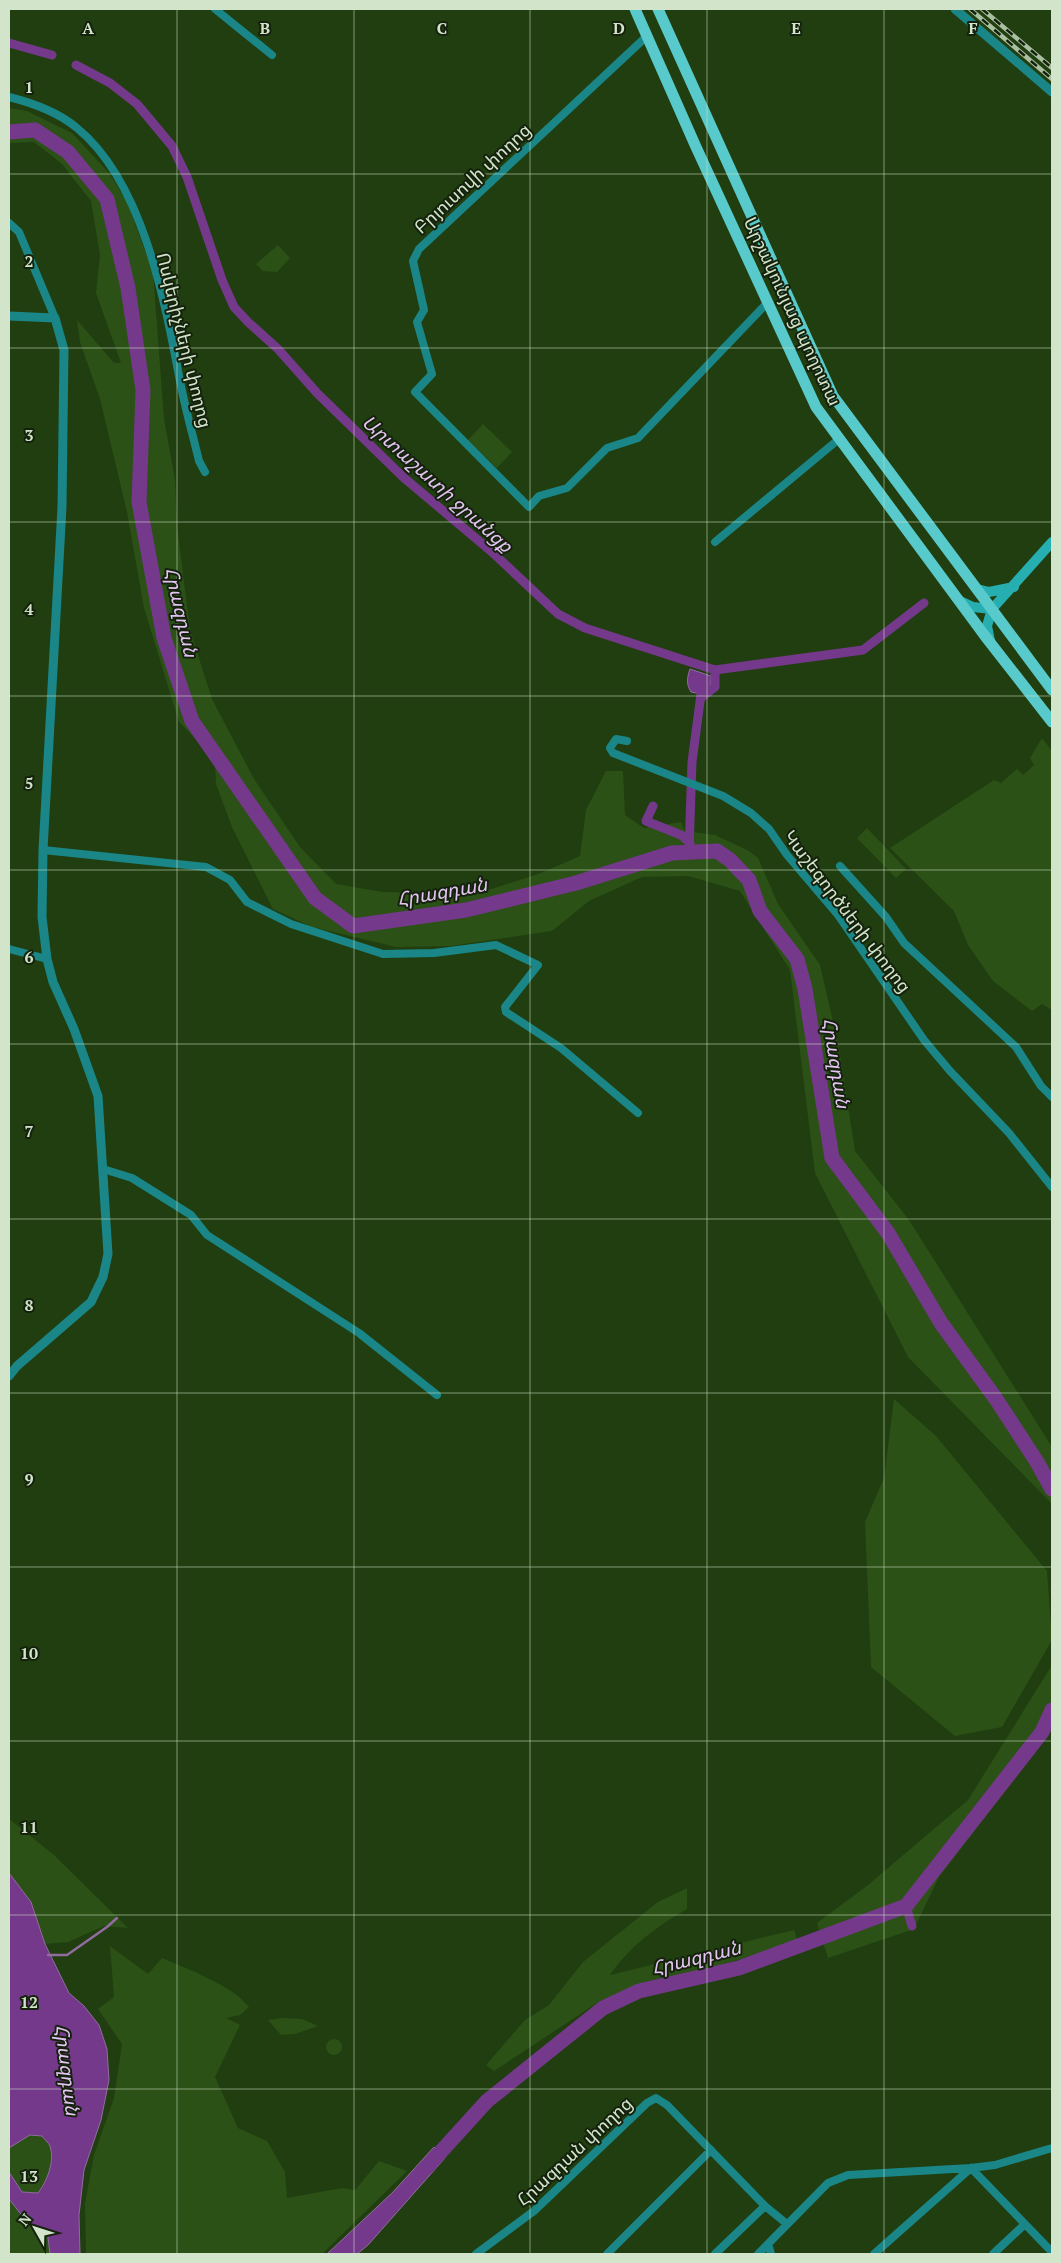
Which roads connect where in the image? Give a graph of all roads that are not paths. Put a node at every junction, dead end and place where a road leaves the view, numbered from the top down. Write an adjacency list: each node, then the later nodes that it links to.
1 (215, 9): 6 (street)
2 (635, 9): 5 (main road, Արշակունյաց պողոտա)
3 (658, 9): 9 (main road, Արշակունյաց պողոտա)
4 (955, 9): 7 (street)
5 (647, 36): 10 (main road, Արշակունյաց պողոտա); 14 (street, Բրյուսովի փողոց)
6 (272, 55)
7 (1052, 92)
8 (9, 97): 20 (street, Ոսկերիչների փողոց)
9 (716, 138): 10 (main road); 11 (main road, Արշակունյաց պողոտա)
10 (696, 147): 12 (main road, Արշակունյաց պողոտա)
11 (732, 176): 12 (main road); 17 (main road, Արշակունյաց պողոտա)
12 (713, 182): 14 (main road, Արշակունյաց պողոտա)
13 (9, 223): 16 (street)
14 (768, 302): 18 (main road, Արշակունյաց պողոտա)
15 (9, 316): 16 (street)
16 (55, 318): 31 (street)
17 (833, 396): 18 (main road); 23 (main road, Արշակունյաց պողոտա)
18 (816, 407): 19 (main road, Արշակունյաց պողոտա)
19 (839, 439): 21 (street); 25 (main road, Արշակունյաց պողոտա)
20 (206, 472)
21 (715, 542)
22 (1052, 542): 24 (main road)
23 (977, 589): 24 (main road); 26 (main road, Արշակունյաց պողոտա)
24 (1010, 591): 26 (main road)
25 (960, 601): 26 (main road); 27 (main road, Արշակունյաց պողոտա)
26 (992, 609): 27 (main road); 28 (main road, Արշակունյաց պողոտա)
27 (991, 642): 29 (main road, Արշակունյաց պողոտա)
28 (1052, 690)
29 (1052, 722)
30 (627, 741): 38 (street, Կաշեգործների փողոց)
31 (43, 850): 34 (street); 36 (street)
32 (840, 866): 35 (street, Կաշեգործների փողոց)
33 (9, 949): 34 (street)
34 (46, 959): 37 (street)
35 (1052, 1097)
36 (638, 1113)
37 (102, 1169): 39 (street); 40 (street)
38 (1052, 1188)
39 (9, 1376)
40 (437, 1395)
41 (1052, 2148): 43 (street)
42 (711, 2150): 44 (street); 49 (street, Հրազդան փողոց); 50 (street)
43 (971, 2168): 45 (street); 46 (street); 54 (street)
44 (765, 2206): 45 (street); 51 (street)
45 (787, 2224): 47 (street)
46 (1025, 2224): 48 (street); 55 (street)
47 (768, 2244): 52 (street); 53 (street)
48 (1052, 2252)
49 (476, 2254)
50 (607, 2254)
51 (714, 2254)
52 (758, 2254)
53 (771, 2254)
54 (874, 2254)
55 (993, 2254)

